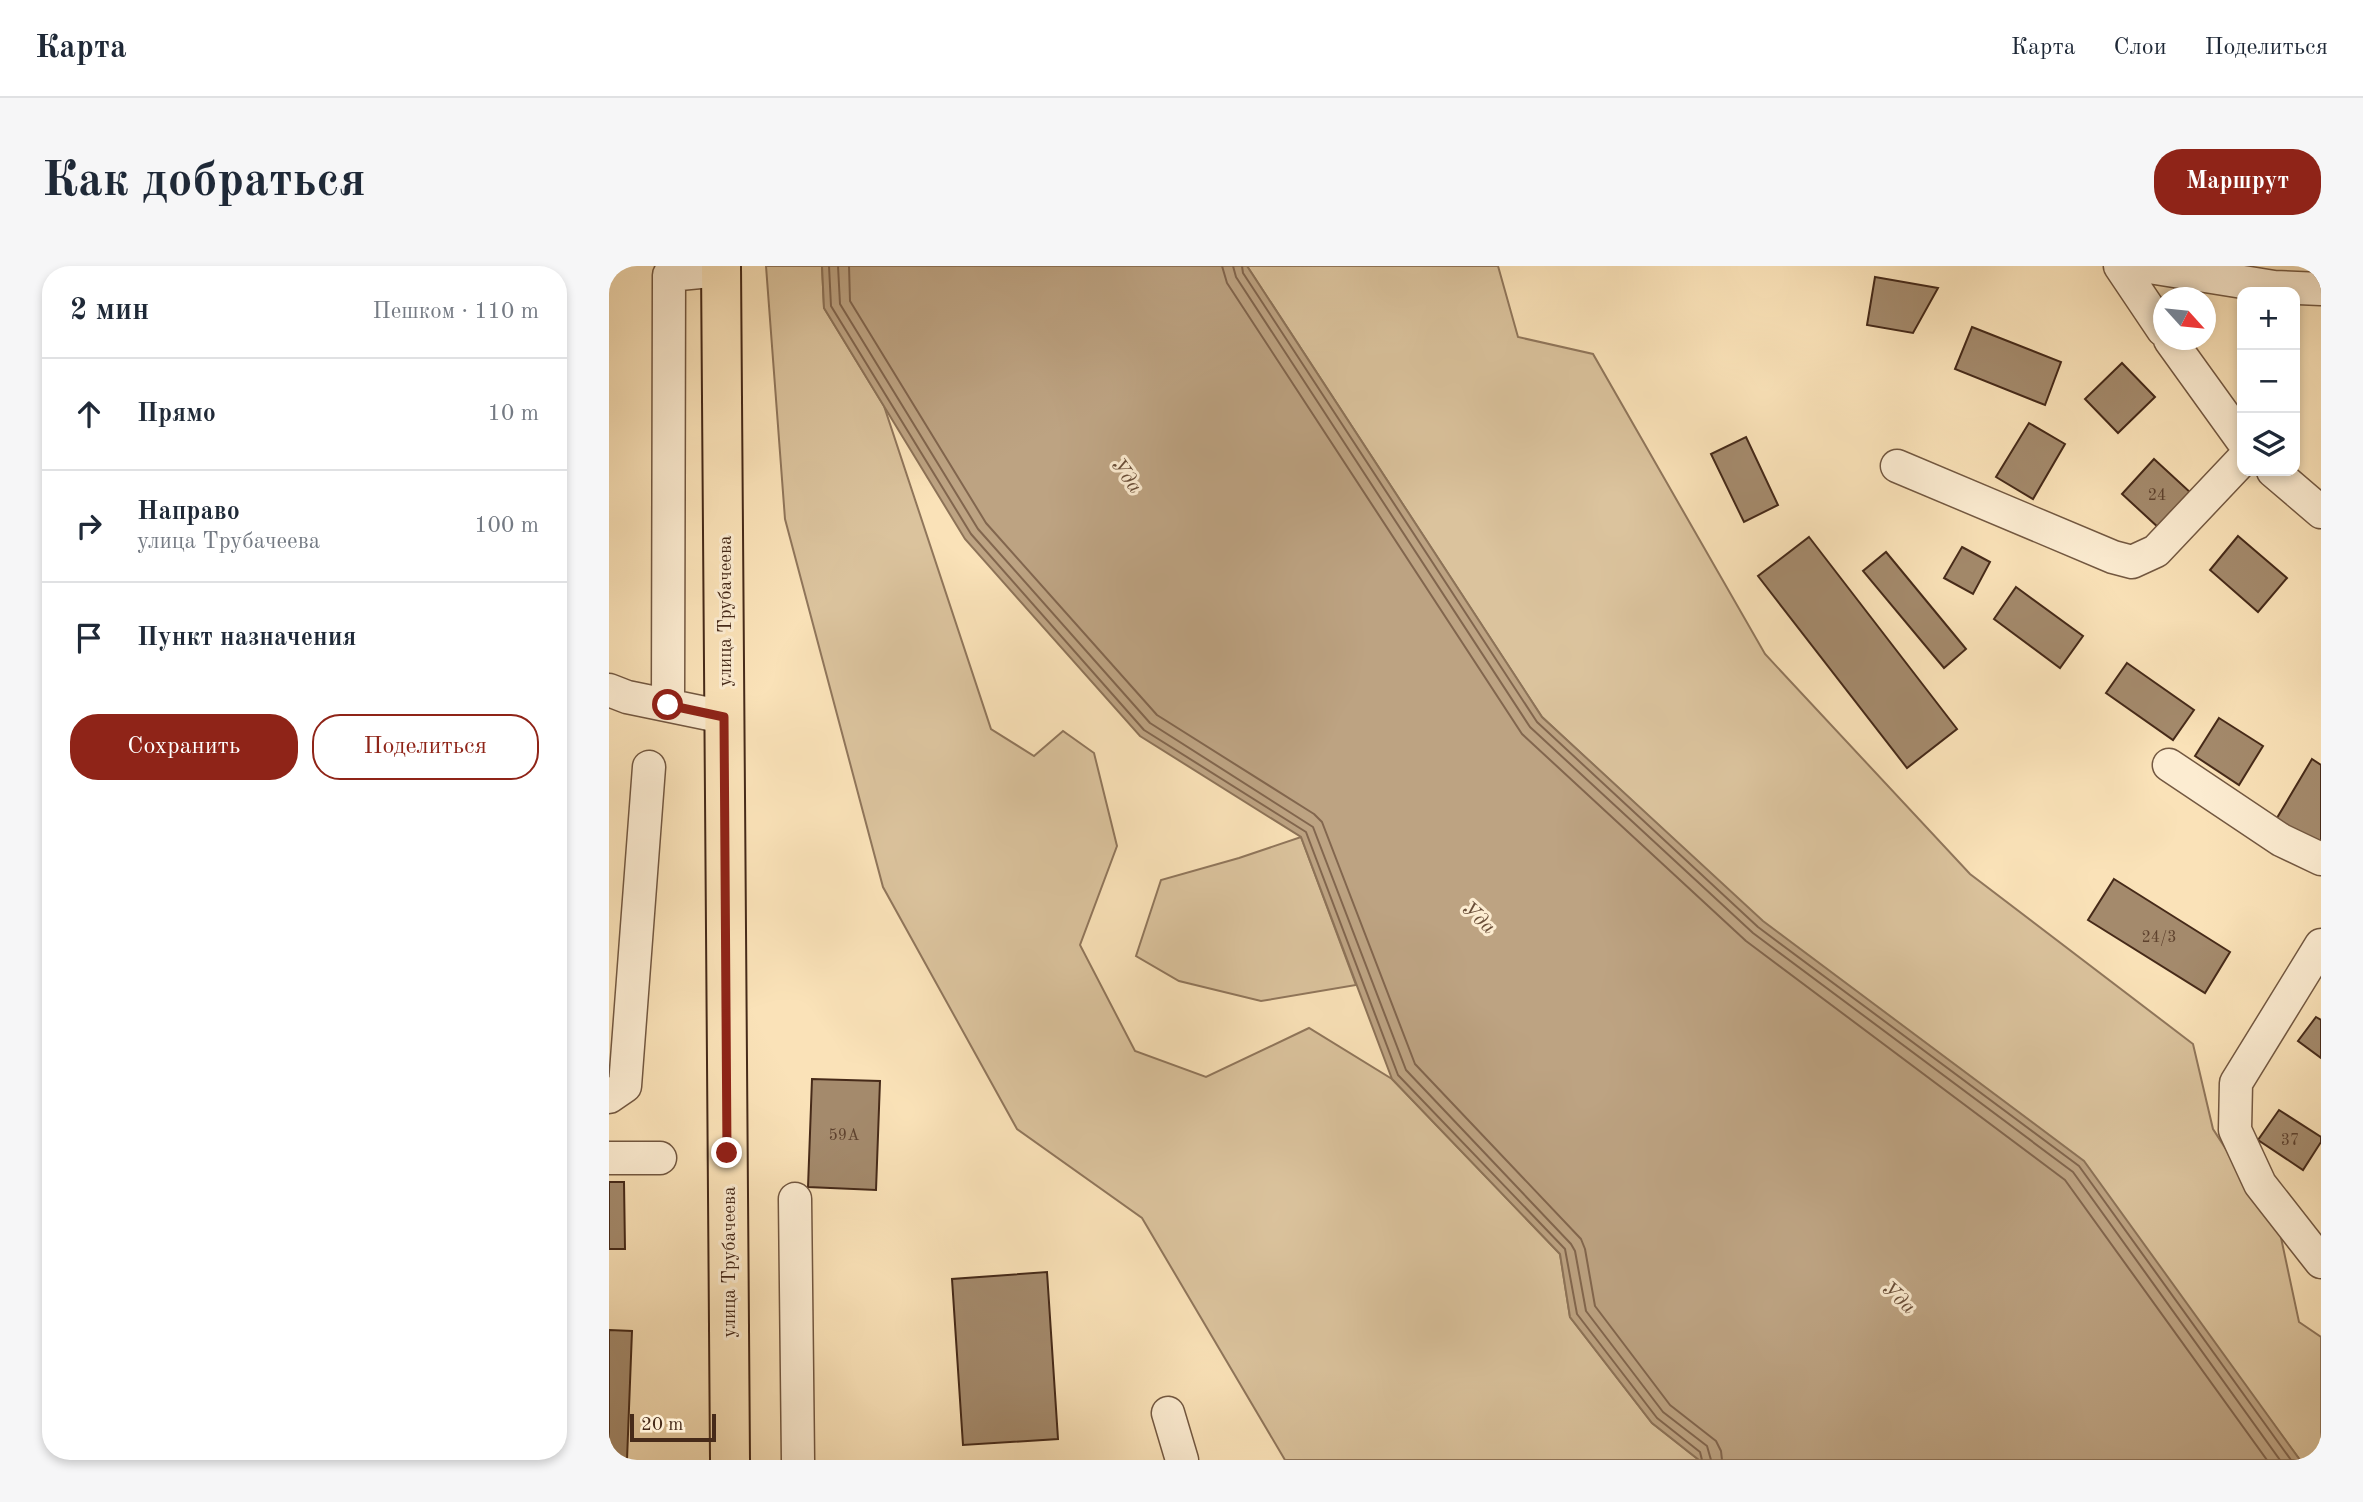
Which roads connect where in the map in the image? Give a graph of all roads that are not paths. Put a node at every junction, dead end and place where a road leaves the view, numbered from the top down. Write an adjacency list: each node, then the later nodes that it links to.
1 (2120, 266): 6 (street)
2 (2143, 266): 4 (street)
3 (721, 268): 14 (street); 15 (main road, улица Трубачеева)
4 (2276, 277): 5 (street)
5 (2321, 289)
6 (2153, 314)
7 (2177, 350): 8 (street)
8 (2237, 433)
9 (2237, 465): 10 (street)
10 (1897, 466)
11 (2279, 476): 12 (street)
12 (2321, 512)
13 (609, 690): 14 (street)
14 (668, 705): 15 (street)
15 (724, 717): 26 (main road, улица Трубачеева)
16 (2169, 765): 18 (street)
17 (649, 767): 20 (street)
18 (2321, 859)
19 (2321, 945): 24 (street)
20 (609, 1097)
21 (609, 1158): 22 (street)
22 (660, 1158)
23 (795, 1199): 27 (street)
24 (2321, 1262)
25 (1168, 1413): 28 (street)
26 (730, 1460)
27 (798, 1460)
28 (1182, 1460)

